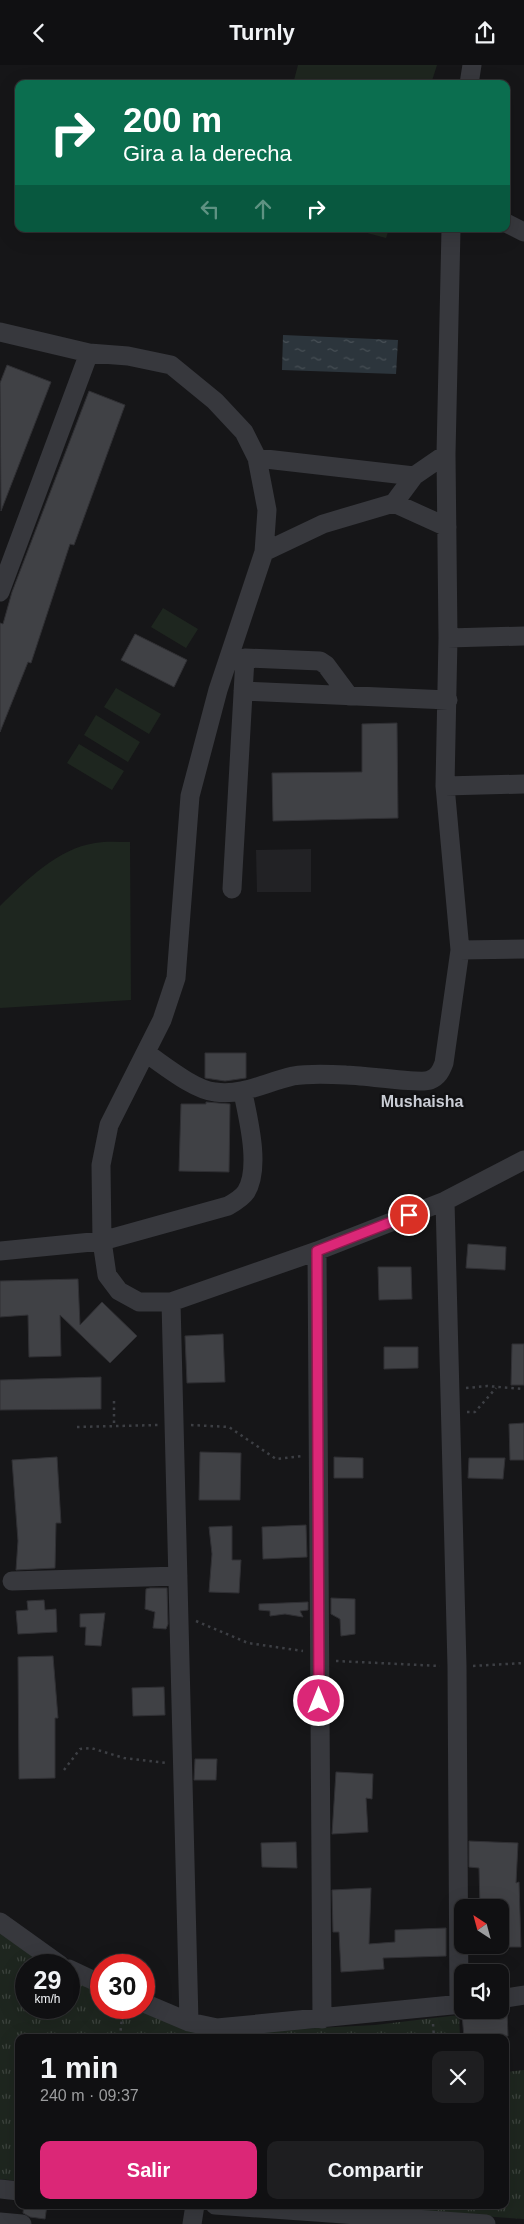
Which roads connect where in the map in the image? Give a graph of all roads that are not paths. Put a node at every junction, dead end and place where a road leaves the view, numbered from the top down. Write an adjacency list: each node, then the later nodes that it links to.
1 (472, 65): 2 (street)
2 (470, 80)
3 (510, 225): 4 (street)
4 (524, 231)
5 (452, 232): 8 (street)
6 (0, 332): 7 (street)
7 (89, 353): 9 (street); 14 (street)
8 (446, 454): 10 (street); 12 (street)
9 (257, 459): 10 (street); 13 (street)
10 (414, 477): 11 (street)
11 (394, 503): 12 (street); 13 (street)
12 (447, 527): 16 (street)
13 (264, 552): 25 (street)
14 (0, 591)
15 (524, 636): 16 (street)
16 (448, 638): 19 (street)
17 (243, 691): 18 (street); 18 (street); 22 (street)
18 (349, 695): 19 (street)
19 (448, 700): 21 (street)
20 (524, 784): 21 (street)
21 (446, 786): 23 (street)
22 (232, 889)
23 (460, 949): 24 (street); 26 (street)
24 (524, 949)
25 (146, 1053): 26 (street); 29 (street)
26 (243, 1093): 29 (street)
27 (524, 1160): 28 (street)
28 (446, 1201): 31 (street); 37 (street)
29 (102, 1241): 30 (street); 32 (street)
30 (0, 1251)
31 (317, 1251): 32 (street); 42 (street)
32 (171, 1301): 33 (street)
33 (178, 1577): 34 (street); 43 (street)
34 (12, 1581)
35 (0, 1922): 36 (street)
36 (45, 1954)
37 (461, 1964)
38 (524, 1995): 39 (street)
39 (509, 1998)
40 (454, 2005): 42 (street)
41 (155, 2008): 43 (street)
42 (322, 2019): 43 (street)
43 (189, 2022)
44 (0, 2189): 45 (street)
45 (15, 2191)
46 (194, 2209): 48 (street)
47 (272, 2209): 49 (street)
48 (192, 2224)
49 (486, 2224)

